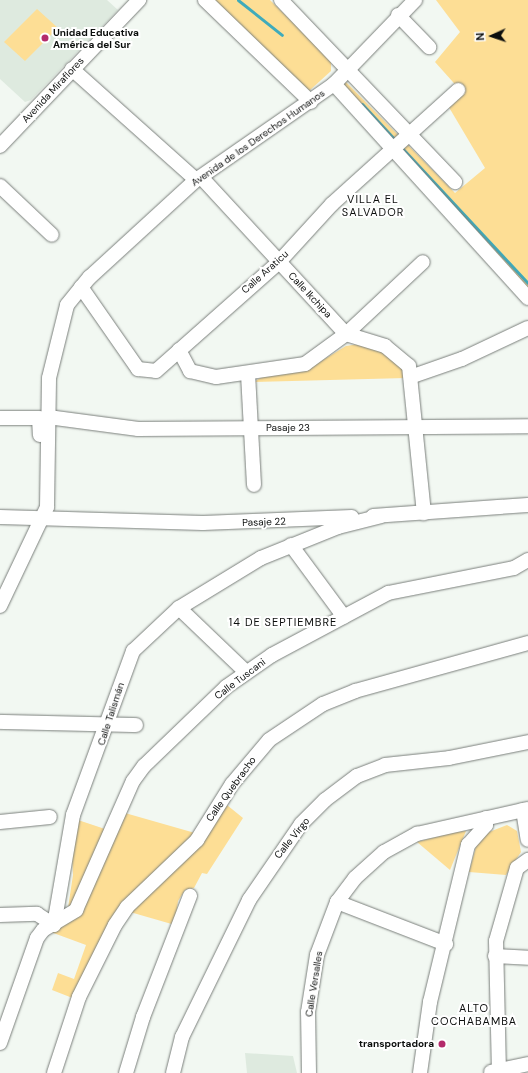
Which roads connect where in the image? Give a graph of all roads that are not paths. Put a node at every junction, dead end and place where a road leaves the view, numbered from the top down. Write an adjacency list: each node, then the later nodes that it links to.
1 (139, 0): 8 (street, Avenida Miraflores)
2 (205, 0): 12 (street)
3 (281, 0): 9 (street)
4 (401, 0): 6 (street)
5 (415, 0): 6 (street, Avenida de los Derechos Humanos)
6 (398, 15): 7 (street); 9 (street, Avenida de los Derechos Humanos)
7 (429, 46)
8 (72, 69): 14 (street, Avenida Miraflores); 16 (street, Calle Ikchipa)
9 (349, 69): 10 (street, Avenida de los Derechos Humanos); 13 (street)
10 (334, 84): 12 (street, Avenida de los Derechos Humanos); 15 (street)
11 (458, 90): 13 (street, Calle Araticu)
12 (311, 102): 16 (street, Avenida de los Derechos Humanos)
13 (408, 133): 15 (street, Calle Araticu); 17 (street)
14 (0, 146)
15 (390, 150): 20 (street, Calle Araticu); 23 (street)
16 (198, 178): 20 (street, Calle Ikchipa); 22 (street, Avenida de los Derechos Humanos)
17 (455, 182)
18 (0, 186): 19 (street)
19 (52, 235)
20 (279, 262): 25 (street, Calle Ikchipa); 26 (street, Calle Araticu)
21 (423, 262): 25 (street)
22 (81, 288): 26 (street, Calle Araticu); 30 (street, Avenida de los Derechos Humanos)
23 (528, 298)
24 (528, 328): 28 (street)
25 (346, 334): 27 (street); 28 (street, Calle Ikchipa)
26 (179, 350): 27 (street)
27 (248, 374): 32 (street)
28 (413, 376): 33 (street)
29 (0, 418): 34 (street)
30 (48, 418): 32 (street, Pasaje 23); 34 (street, Avenida de los Derechos Humanos)
31 (528, 426): 33 (street, Pasaje 23)
32 (251, 428): 33 (street, Pasaje 23); 35 (street)
33 (415, 428): 37 (street)
34 (48, 464): 39 (street, Avenida de los Derechos Humanos)
35 (254, 485)
36 (528, 505): 37 (street, Pasaje 22)
37 (424, 513): 40 (street, Pasaje 22)
38 (0, 516): 39 (street, Pasaje 22)
39 (41, 516): 40 (street, Pasaje 22); 43 (street, Avenida de los Derechos Humanos)
40 (381, 516): 41 (street, Calle Talismán)
41 (291, 545): 44 (street, Calle Talismán); 45 (street)
42 (528, 560): 45 (street, Calle Tuscani)
43 (0, 606)
44 (179, 608): 47 (street); 49 (street, Calle Talismán)
45 (344, 617): 47 (street, Calle Tuscani)
46 (528, 643): 69 (street, Calle Quebracho)
47 (246, 672): 61 (street, Calle Tuscani)
48 (0, 722): 49 (street)
49 (108, 725): 50 (street); 61 (street, Calle Talismán)
50 (136, 725)
51 (528, 742): 71 (street, Calle Virgo)
52 (526, 809): 54 (street, Calle Versalles); 56 (street)
53 (50, 818): 55 (street)
54 (486, 818): 59 (street, Calle Versalles); 62 (street)
55 (0, 822)
56 (528, 840)
57 (528, 860): 63 (street)
58 (190, 896): 70 (street)
59 (337, 902): 62 (street); 72 (street, Calle Versalles)
60 (0, 915): 61 (street)
61 (54, 925): 65 (street)
62 (446, 944): 73 (street)
63 (495, 956): 64 (street); 68 (street)
64 (528, 958)
65 (4, 1022): 66 (street)
66 (0, 1043)
67 (528, 1064): 68 (street)
68 (496, 1072)
69 (54, 1073)
70 (126, 1073)
71 (173, 1073)
72 (309, 1073)
73 (420, 1073)

